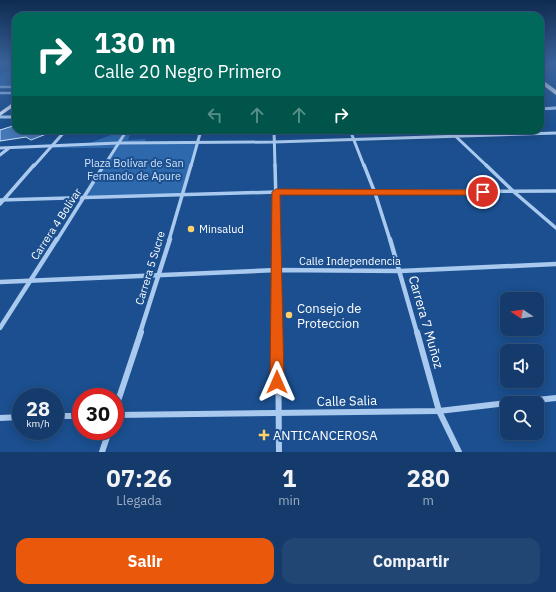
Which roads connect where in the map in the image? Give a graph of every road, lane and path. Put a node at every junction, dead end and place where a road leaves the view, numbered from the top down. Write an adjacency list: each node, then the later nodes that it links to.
1 (544, 86): 6 (highway)
2 (0, 87): 3 (street)
3 (12, 87)
4 (0, 93): 5 (street)
5 (12, 93)
6 (556, 93)
7 (12, 107): 11 (main road)
8 (556, 108): 9 (street)
9 (544, 109)
10 (12, 110): 11 (main road)
11 (1, 117): 12 (street)
12 (12, 117)
13 (544, 133): 14 (street)
14 (556, 133)
15 (62, 134): 26 (street)
16 (124, 134): 24 (street, Carrera 4 Bolívar)
17 (200, 134): 25 (street, Carrera 5 Sucre)
18 (274, 134): 23 (street)
19 (352, 134): 22 (street, Carrera 7 Muñoz)
20 (505, 134): 21 (street)
21 (454, 135): 22 (street); 32 (street)
22 (354, 139): 23 (street); 33 (street, Carrera 7 Muñoz)
23 (274, 142): 25 (street); 31 (street)
24 (118, 143): 25 (street); 26 (street); 35 (street, Carrera 4 Bolívar)
25 (197, 143): 34 (street, Carrera 5 Sucre)
26 (52, 145): 28 (street); 36 (street)
27 (0, 148): 28 (street)
28 (10, 148): 29 (street)
29 (0, 155)
30 (556, 191): 32 (street)
31 (276, 192): 33 (street); 34 (street); 40 (street)
32 (514, 192): 33 (street); 38 (street)
33 (375, 193): 41 (street, Carrera 7 Muñoz)
34 (181, 196): 35 (street); 42 (street, Carrera 5 Sucre)
35 (83, 198): 36 (street); 43 (street, Carrera 4 Bolívar)
36 (2, 200): 37 (street)
37 (0, 204)
38 (556, 228)
39 (556, 264): 41 (street, Calle Independencia)
40 (277, 270): 41 (street, Calle Independencia); 42 (street, Calle Independencia); 51 (street)
41 (400, 271): 50 (street, Carrera 7 Muñoz)
42 (159, 276): 43 (street, Calle Independencia); 46 (street, Carrera 5 Sucre)
43 (30, 281): 44 (street, Calle Independencia); 45 (street, Carrera 4 Bolívar)
44 (0, 282)
45 (0, 328)
46 (122, 388)
47 (556, 398): 48 (street, Calle Salia)
48 (544, 399)
49 (500, 404): 50 (street, Calle Salia)
50 (439, 410): 51 (street, Calle Salia); 58 (street, Carrera 7 Muñoz)
51 (277, 414): 52 (street, Calle Salia); 57 (street)
52 (124, 415)
53 (12, 417): 54 (street)
54 (0, 418)
55 (106, 440): 56 (street)
56 (102, 452)
57 (279, 452)
58 (459, 452)

